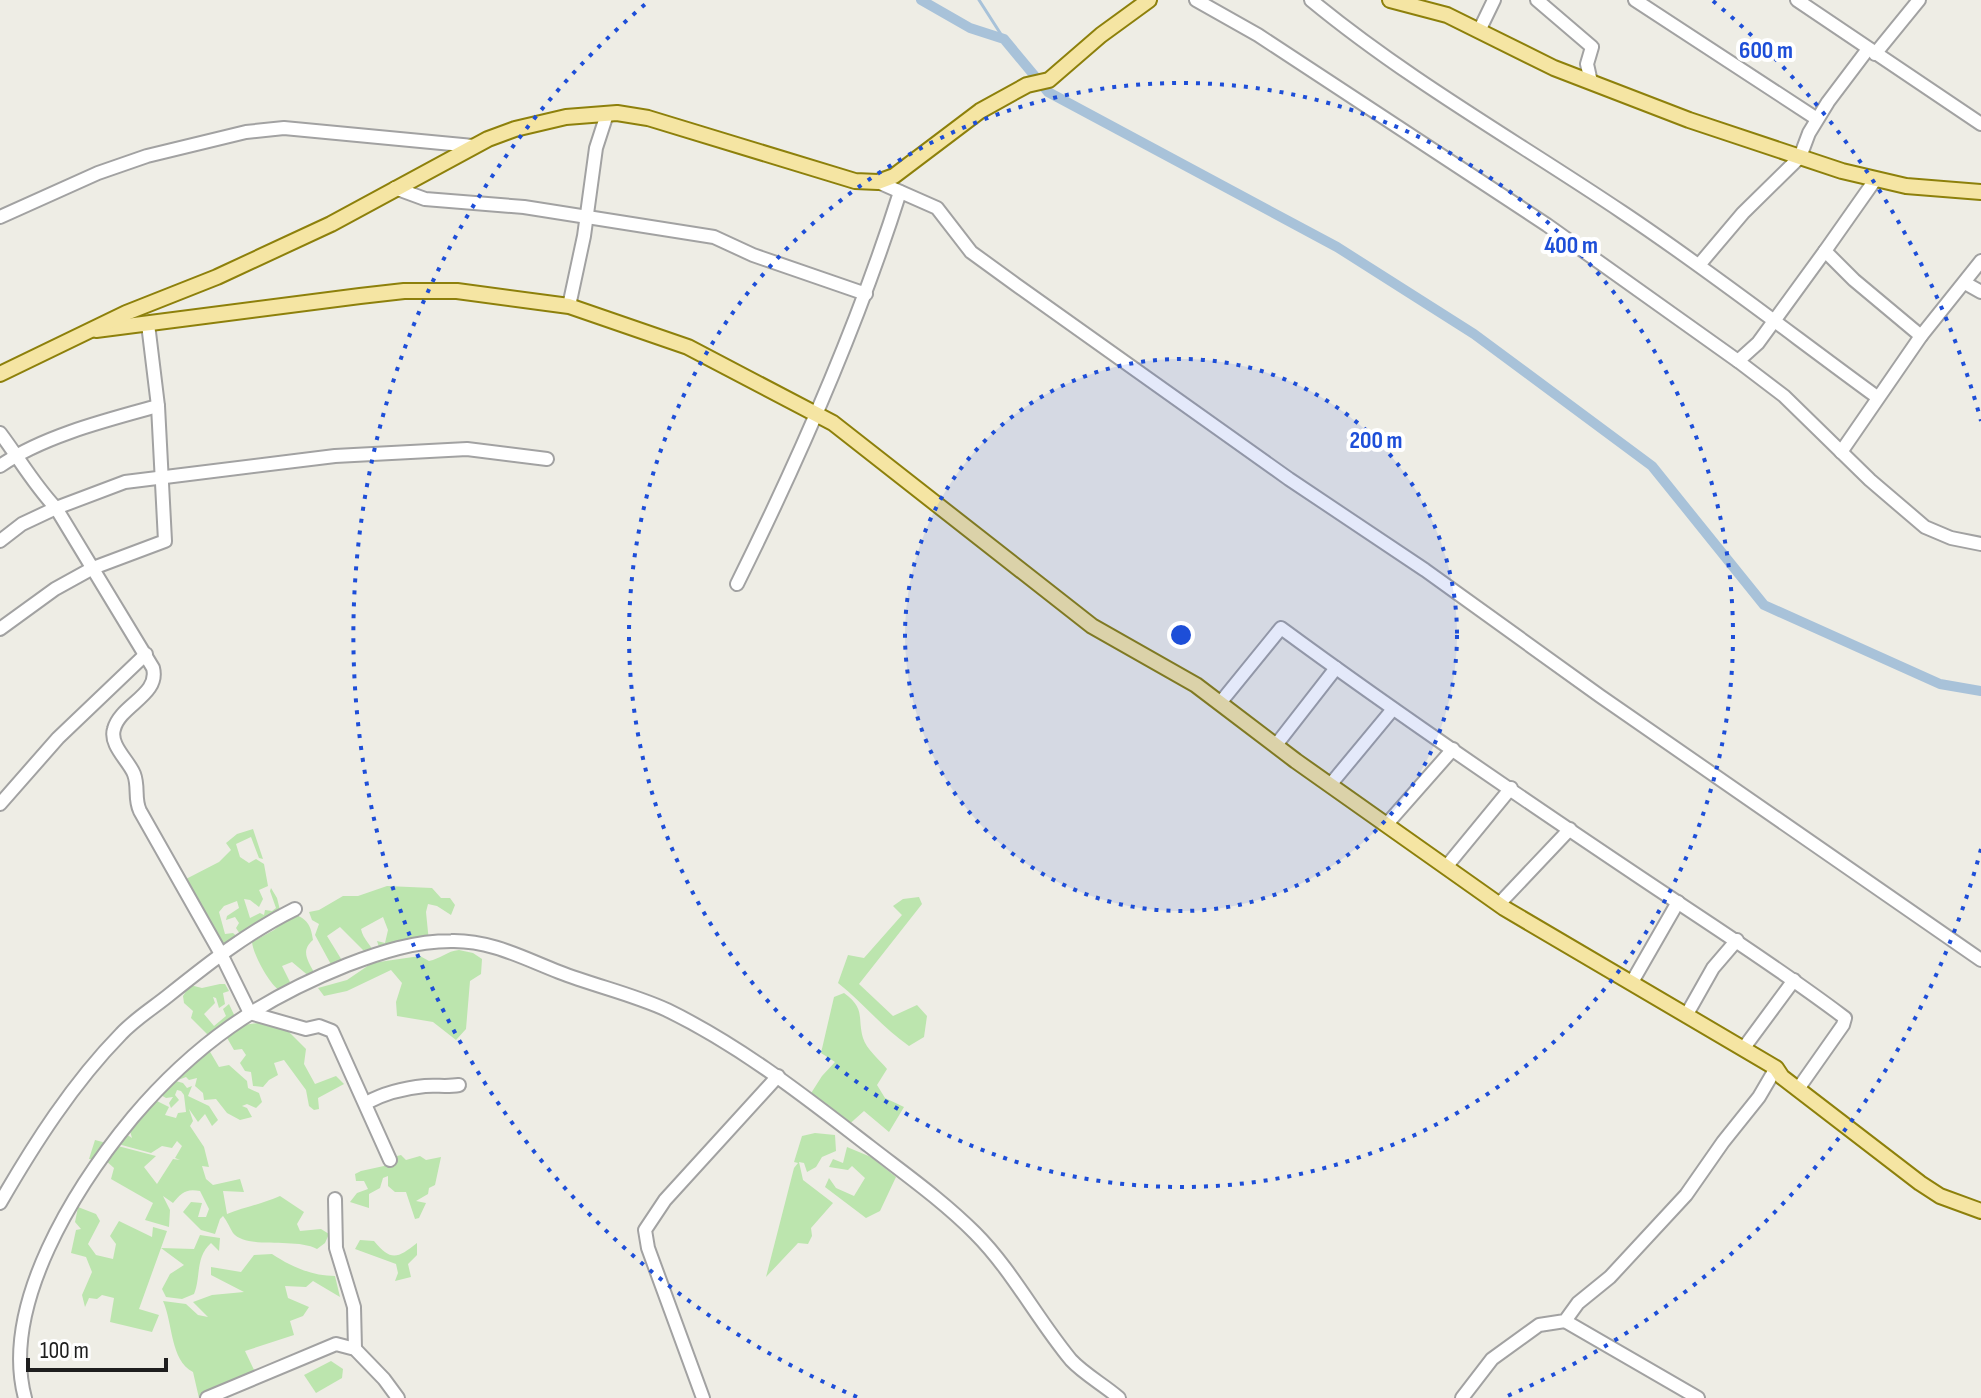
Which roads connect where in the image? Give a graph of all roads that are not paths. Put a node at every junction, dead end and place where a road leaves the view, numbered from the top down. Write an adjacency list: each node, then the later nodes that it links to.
1 (1149, 0): 19 (main road)
2 (1196, 0): 36 (street)
3 (1311, 0): 27 (street)
4 (1390, 0): 10 (main road)
5 (1494, 0): 10 (street)
6 (1537, 0): 12 (street)
7 (1635, 0): 14 (street)
8 (1797, 0): 11 (street)
9 (1919, 0): 11 (street)
10 (1479, 31): 12 (main road)
11 (1871, 52): 14 (street); 15 (street)
12 (1591, 82): 17 (main road)
13 (607, 114): 16 (main road); 19 (main road); 23 (street)
14 (1817, 119): 17 (street)
15 (1981, 124)
16 (473, 146): 20 (main road); 24 (street)
17 (1800, 157): 18 (main road); 27 (street)
18 (1875, 180): 22 (main road); 25 (street)
19 (878, 182): 21 (street)
20 (395, 188): 23 (street); 34 (main road)
21 (900, 192): 30 (street); 70 (street)
22 (1981, 192)
23 (586, 216): 30 (street); 31 (street)
24 (0, 217)
25 (1825, 251): 32 (street); 35 (street)
26 (1981, 261): 28 (street)
27 (1699, 265): 32 (street)
28 (1965, 283): 29 (street); 35 (street)
29 (1981, 292)
30 (866, 294): 40 (street)
31 (569, 306): 33 (main road); 40 (main road)
32 (1773, 321): 36 (street); 38 (street)
33 (148, 324): 34 (main road); 39 (street)
34 (96, 330): 37 (main road)
35 (1921, 336): 38 (street)
36 (1738, 361): 42 (street)
37 (0, 374)
38 (1877, 397): 42 (street)
39 (158, 406): 43 (street); 46 (street)
40 (818, 415): 51 (street); 55 (main road)
41 (0, 433): 43 (street)
42 (1841, 452): 49 (street)
43 (17, 454): 45 (street); 47 (street)
44 (547, 459): 46 (street)
45 (0, 466)
46 (164, 477): 47 (street); 50 (street)
47 (56, 508): 48 (street); 50 (street)
48 (0, 541)
49 (1981, 544)
50 (93, 568): 52 (street); 53 (street)
51 (737, 584)
52 (0, 629)
53 (146, 654): 61 (street); 69 (street)
54 (1336, 668): 55 (street); 56 (street); 57 (street)
55 (1220, 703): 57 (main road)
56 (1393, 709): 58 (street); 59 (street)
57 (1276, 745): 59 (main road)
58 (1453, 749): 60 (street); 62 (street)
59 (1330, 785): 62 (main road)
60 (1511, 788): 63 (street); 64 (street)
61 (0, 804)
62 (1386, 825): 64 (main road)
63 (1570, 829): 65 (street); 66 (street)
64 (1446, 867): 66 (main road)
65 (1678, 902): 68 (street); 72 (street)
66 (1499, 904): 72 (main road)
67 (295, 909): 69 (street)
68 (1737, 940): 71 (street); 74 (street)
69 (221, 954): 73 (street); 83 (street)
70 (1981, 960)
71 (1794, 980): 75 (street); 79 (street)
72 (1632, 982): 74 (main road)
73 (250, 1013): 77 (street); 80 (street); 87 (street)
74 (1687, 1014): 75 (main road)
75 (1743, 1049): 76 (main road)
76 (1776, 1068): 79 (main road); 85 (street)
77 (778, 1076): 90 (street); 91 (street)
78 (459, 1085): 80 (street)
79 (1798, 1089): 84 (main road)
80 (366, 1103): 81 (street)
81 (390, 1160)
82 (335, 1199): 86 (street)
83 (0, 1203)
84 (1981, 1211)
85 (1565, 1321): 92 (street); 93 (street)
86 (355, 1349): 88 (street); 89 (street)
87 (25, 1398)
88 (207, 1398)
89 (398, 1398)
90 (703, 1398)
91 (1119, 1398)
92 (1462, 1398)
93 (1698, 1398)

